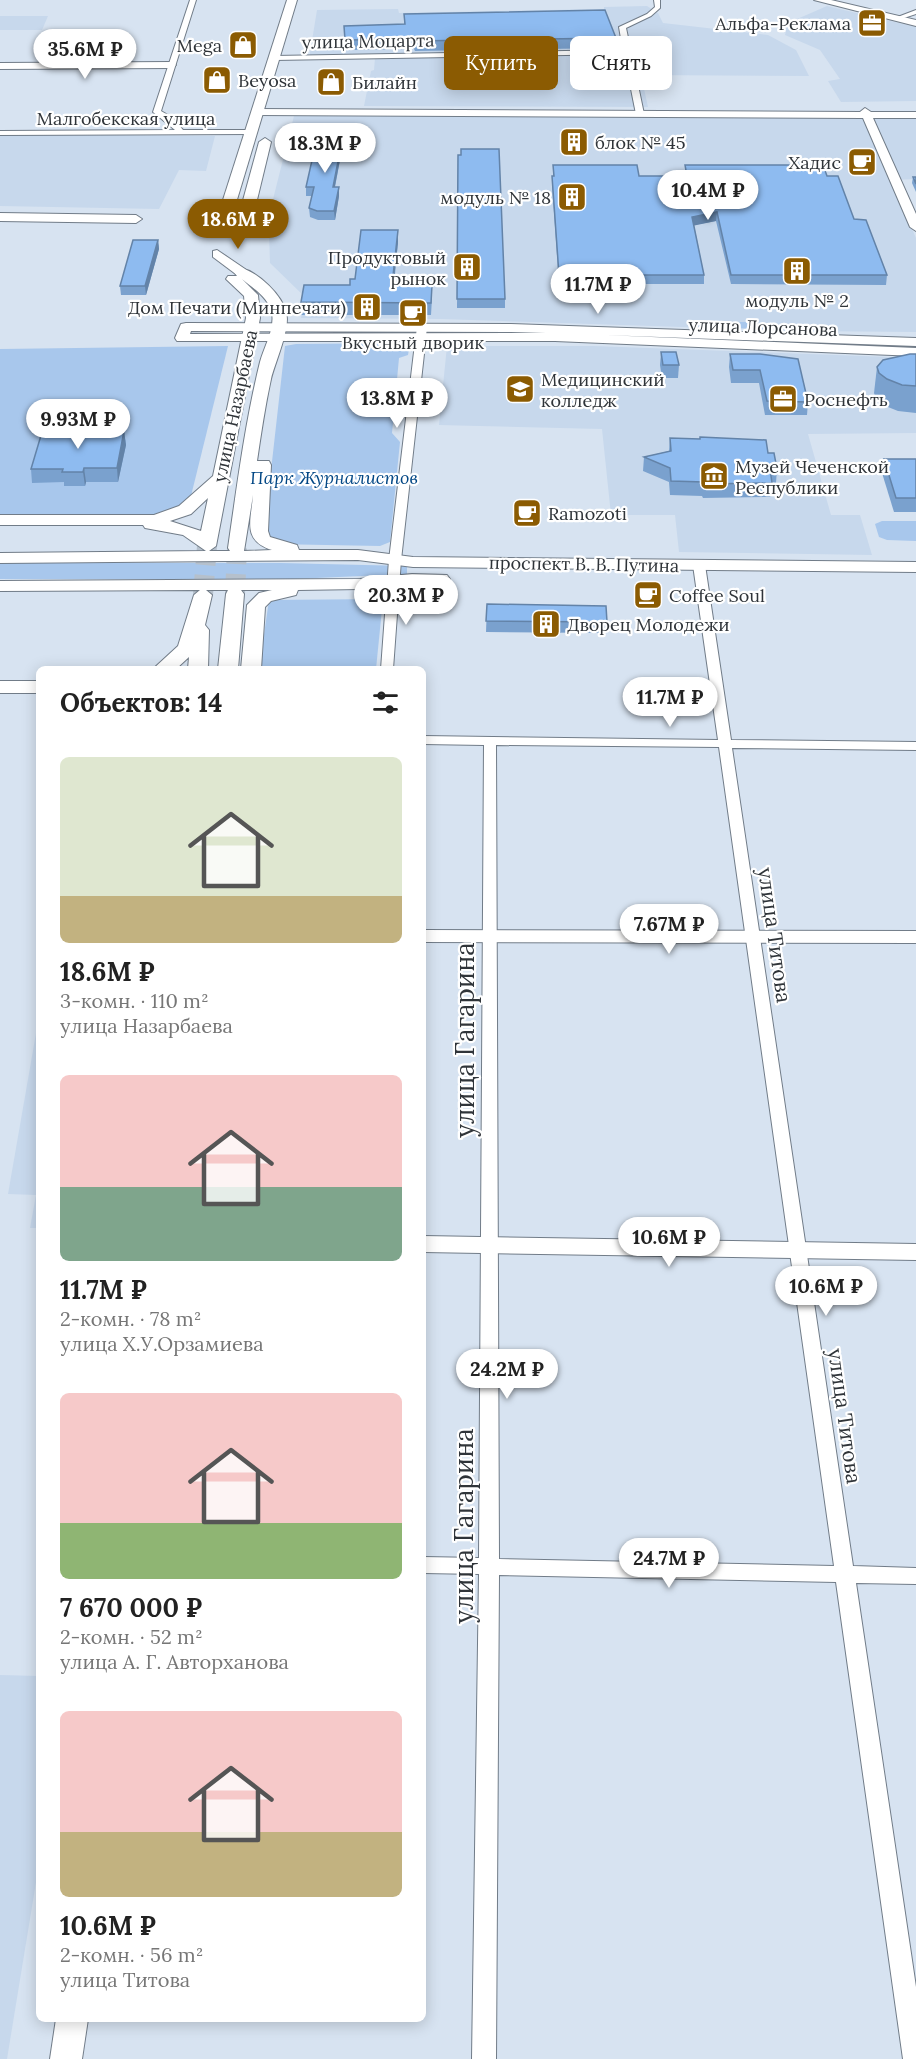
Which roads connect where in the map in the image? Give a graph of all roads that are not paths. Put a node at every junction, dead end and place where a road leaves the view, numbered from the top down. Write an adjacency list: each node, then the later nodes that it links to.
1 (193, 0): 13 (street)
2 (292, 0): 12 (main road)
3 (304, 0): 9 (main road)
4 (657, 0): 10 (street)
5 (819, 0): 7 (street)
6 (916, 12): 7 (street)
7 (898, 18): 8 (street)
8 (916, 23)
9 (296, 30)
10 (624, 36)
11 (570, 53): 12 (street, улица Моцарта)
12 (274, 58): 17 (main road)
13 (171, 65): 14 (street); 21 (street)
14 (0, 66)
15 (636, 90): 18 (street)
16 (275, 106): 17 (street); 18 (street); 25 (main road)
17 (258, 110): 22 (main road)
18 (640, 112): 19 (street)
19 (866, 112): 20 (street); 28 (street)
20 (916, 113)
21 (181, 132): 22 (street, Малгобекская улица); 23 (street, Малгобекская улица)
22 (251, 132): 24 (main road)
23 (0, 133)
24 (231, 199)
25 (249, 204)
26 (0, 217): 27 (street)
27 (0, 222)
28 (916, 227)
29 (218, 254): 30 (street)
30 (235, 273): 31 (main road, улица Назарбаева); 33 (main road, улица Назарбаева)
31 (276, 332): 32 (street, улица Лорсанова); 33 (street, улица Лорсанова); 36 (main road, улица Назарбаева)
32 (422, 332): 34 (street, улица Лорсанова); 35 (street, улица Лорсанова); 42 (street)
33 (250, 333): 37 (main road, улица Назарбаева)
34 (916, 342)
35 (916, 352)
36 (259, 395): 39 (main road, улица Назарбаева); 40 (main road)
37 (220, 478): 38 (main road); 38 (main road, улица Назарбаева)
38 (0, 523)
39 (237, 548)
40 (332, 556): 41 (main road, проспект В. В. Путина); 42 (main road, проспект В. В. Путина)
41 (0, 558)
42 (395, 560): 44 (main road, проспект В. В. Путина); 45 (street)
43 (916, 567): 44 (main road, проспект В. В. Путина)
44 (700, 573): 45 (main road, проспект В. В. Путина); 46 (main road, проспект В. В. Путина); 61 (street, улица Титова)
45 (395, 580): 47 (main road, проспект В. В. Путина); 54 (street)
46 (916, 583)
47 (360, 584): 48 (main road, проспект В. В. Путина); 53 (main road)
48 (0, 586)
49 (235, 594): 52 (main road)
50 (168, 666): 51 (main road)
51 (198, 666)
52 (228, 666)
53 (251, 666)
54 (387, 666)
55 (0, 679): 56 (main road)
56 (36, 680)
57 (0, 687): 58 (main road)
58 (36, 687)
59 (426, 740): 60 (street)
60 (490, 741): 61 (street); 64 (street, улица Гагарина)
61 (726, 744): 62 (street); 65 (street, улица Титова)
62 (916, 746)
63 (426, 936): 64 (street)
64 (489, 936): 65 (street); 68 (street, улица Гагарина)
65 (752, 936): 66 (street); 69 (street, улица Титова)
66 (916, 937)
67 (426, 1244): 68 (street)
68 (490, 1244): 69 (street); 72 (street, улица Гагарина)
69 (799, 1249): 70 (street); 73 (street, улица Титова)
70 (916, 1252)
71 (426, 1565): 72 (street)
72 (489, 1565): 73 (street); 77 (street, улица Гагарина)
73 (844, 1574): 74 (street); 78 (street, улица Титова)
74 (916, 1576)
75 (72, 2022): 76 (street)
76 (66, 2059)
77 (484, 2059)
78 (915, 2059)

